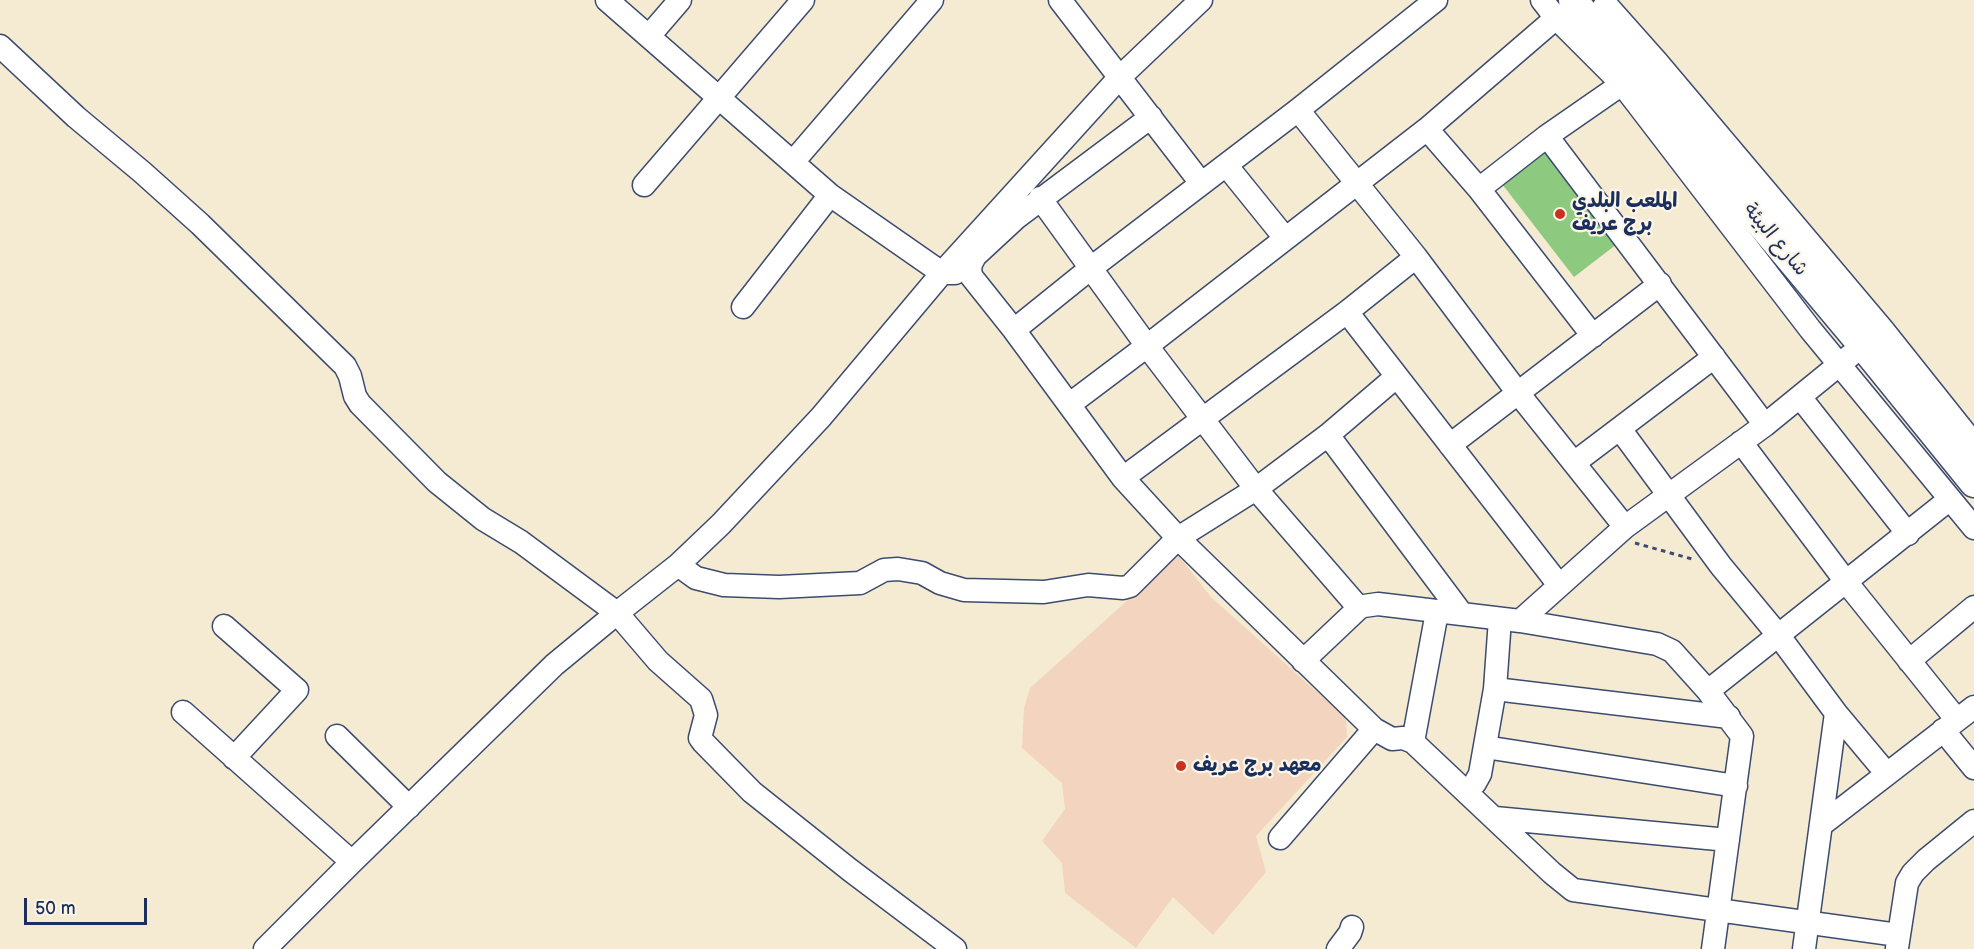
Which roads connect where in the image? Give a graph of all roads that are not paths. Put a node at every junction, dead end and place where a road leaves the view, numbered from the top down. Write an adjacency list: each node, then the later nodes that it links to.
1 (607, 0): 10 (street)
2 (680, 0): 10 (street)
3 (804, 0): 14 (street)
4 (932, 0): 19 (street)
5 (1060, 0): 12 (street)
6 (1201, 0): 12 (street)
7 (1436, 0): 15 (street)
8 (1542, 0): 9 (street)
9 (1585, 4): 13 (street); 17 (street); 37 (main road, شارع البيئة)
10 (649, 36): 14 (street)
11 (0, 46): 68 (street)
12 (1120, 77): 16 (street); 30 (street)
13 (1622, 84): 18 (street); 40 (street)
14 (719, 96): 19 (street); 23 (street)
15 (1298, 110): 20 (street); 22 (street)
16 (1151, 117): 21 (street); 26 (street)
17 (1426, 129): 22 (street); 24 (street)
18 (1547, 136): 24 (street); 32 (street)
19 (793, 162): 25 (street)
20 (1226, 165): 21 (street); 27 (street)
21 (1201, 183): 29 (street)
22 (1355, 183): 27 (street); 28 (street)
23 (644, 185)
24 (1479, 189): 36 (street)
25 (830, 195): 30 (street); 33 (street)
26 (1040, 198): 29 (street); 31 (street)
27 (1285, 238): 38 (street)
28 (1416, 257): 34 (street); 42 (street)
29 (1091, 268): 35 (street); 38 (street)
30 (942, 273): 31 (street); 62 (street)
31 (969, 274): 35 (street)
32 (1660, 284): 36 (street); 39 (street)
33 (743, 307)
34 (1347, 312): 41 (street); 45 (street)
35 (1014, 330): 44 (street)
36 (1593, 336): 42 (street)
37 (1871, 338): 40 (street); 51 (main road, شارع البيئة); 54 (main road, شارع البيئة)
38 (1147, 346): 44 (street); 45 (street)
39 (1714, 357): 46 (street); 47 (street)
40 (1840, 364): 43 (street); 57 (street)
41 (1396, 377): 48 (street); 50 (street)
42 (1518, 393): 50 (street); 52 (street)
43 (1800, 397): 46 (street); 60 (street)
44 (1070, 404): 53 (street)
45 (1203, 420): 53 (street); 55 (street)
46 (1765, 425): 49 (street)
47 (1620, 429): 52 (street); 56 (street)
48 (1328, 435): 55 (street); 69 (street)
49 (1741, 442): 56 (street); 63 (street)
50 (1450, 445): 64 (street)
51 (1974, 449)
52 (1574, 463): 59 (street)
53 (1123, 478): 61 (street)
54 (1974, 483)
55 (1256, 489): 61 (street); 65 (street)
56 (1671, 496): 59 (street); 72 (street)
57 (1950, 499): 58 (street); 60 (street)
58 (1974, 528)
59 (1619, 532): 64 (street)
60 (1908, 534): 63 (street)
61 (1178, 538): 62 (street); 73 (street)
62 (678, 565): 68 (street)
63 (1847, 583): 72 (street); 74 (street)
64 (1559, 585): 70 (street)
65 (1359, 608): 67 (street); 73 (street)
66 (1974, 608): 74 (street)
67 (1437, 612): 69 (street); 83 (street)
68 (617, 613): 90 (street); 102 (street)
69 (1462, 614): 70 (street)
70 (1510, 620): 75 (street); 76 (street)
71 (224, 626): 85 (street)
72 (1779, 636): 76 (street); 78 (street)
73 (1303, 661): 81 (street)
74 (1909, 661): 80 (street)
75 (1496, 689): 79 (street); 84 (street)
76 (1708, 692): 79 (street)
77 (183, 712): 85 (street)
78 (1836, 713): 87 (street); 93 (street)
79 (1729, 717): 88 (street)
80 (1958, 719): 86 (street); 87 (street)
81 (1374, 729): 83 (street); 94 (street)
82 (337, 736): 90 (street)
83 (1413, 742): 89 (street)
84 (1485, 747): 88 (street); 89 (street)
85 (234, 758): 96 (street)
86 (1974, 768)
87 (1887, 774): 93 (street)
88 (1736, 786): 95 (street)
89 (1466, 792): 91 (street)
90 (409, 807): 96 (street)
91 (1495, 818): 95 (street); 97 (street)
92 (1974, 821): 100 (street)
93 (1821, 825): 98 (street)
94 (1280, 838)
95 (1728, 840): 97 (street)
96 (352, 862): 101 (street)
97 (1718, 909): 98 (street); 104 (street)
98 (1809, 922): 100 (street); 105 (street)
99 (1352, 927): 103 (street)
100 (1897, 942)
101 (265, 949)
102 (955, 949)
103 (1338, 949)
104 (1713, 949)
105 (1804, 949)

